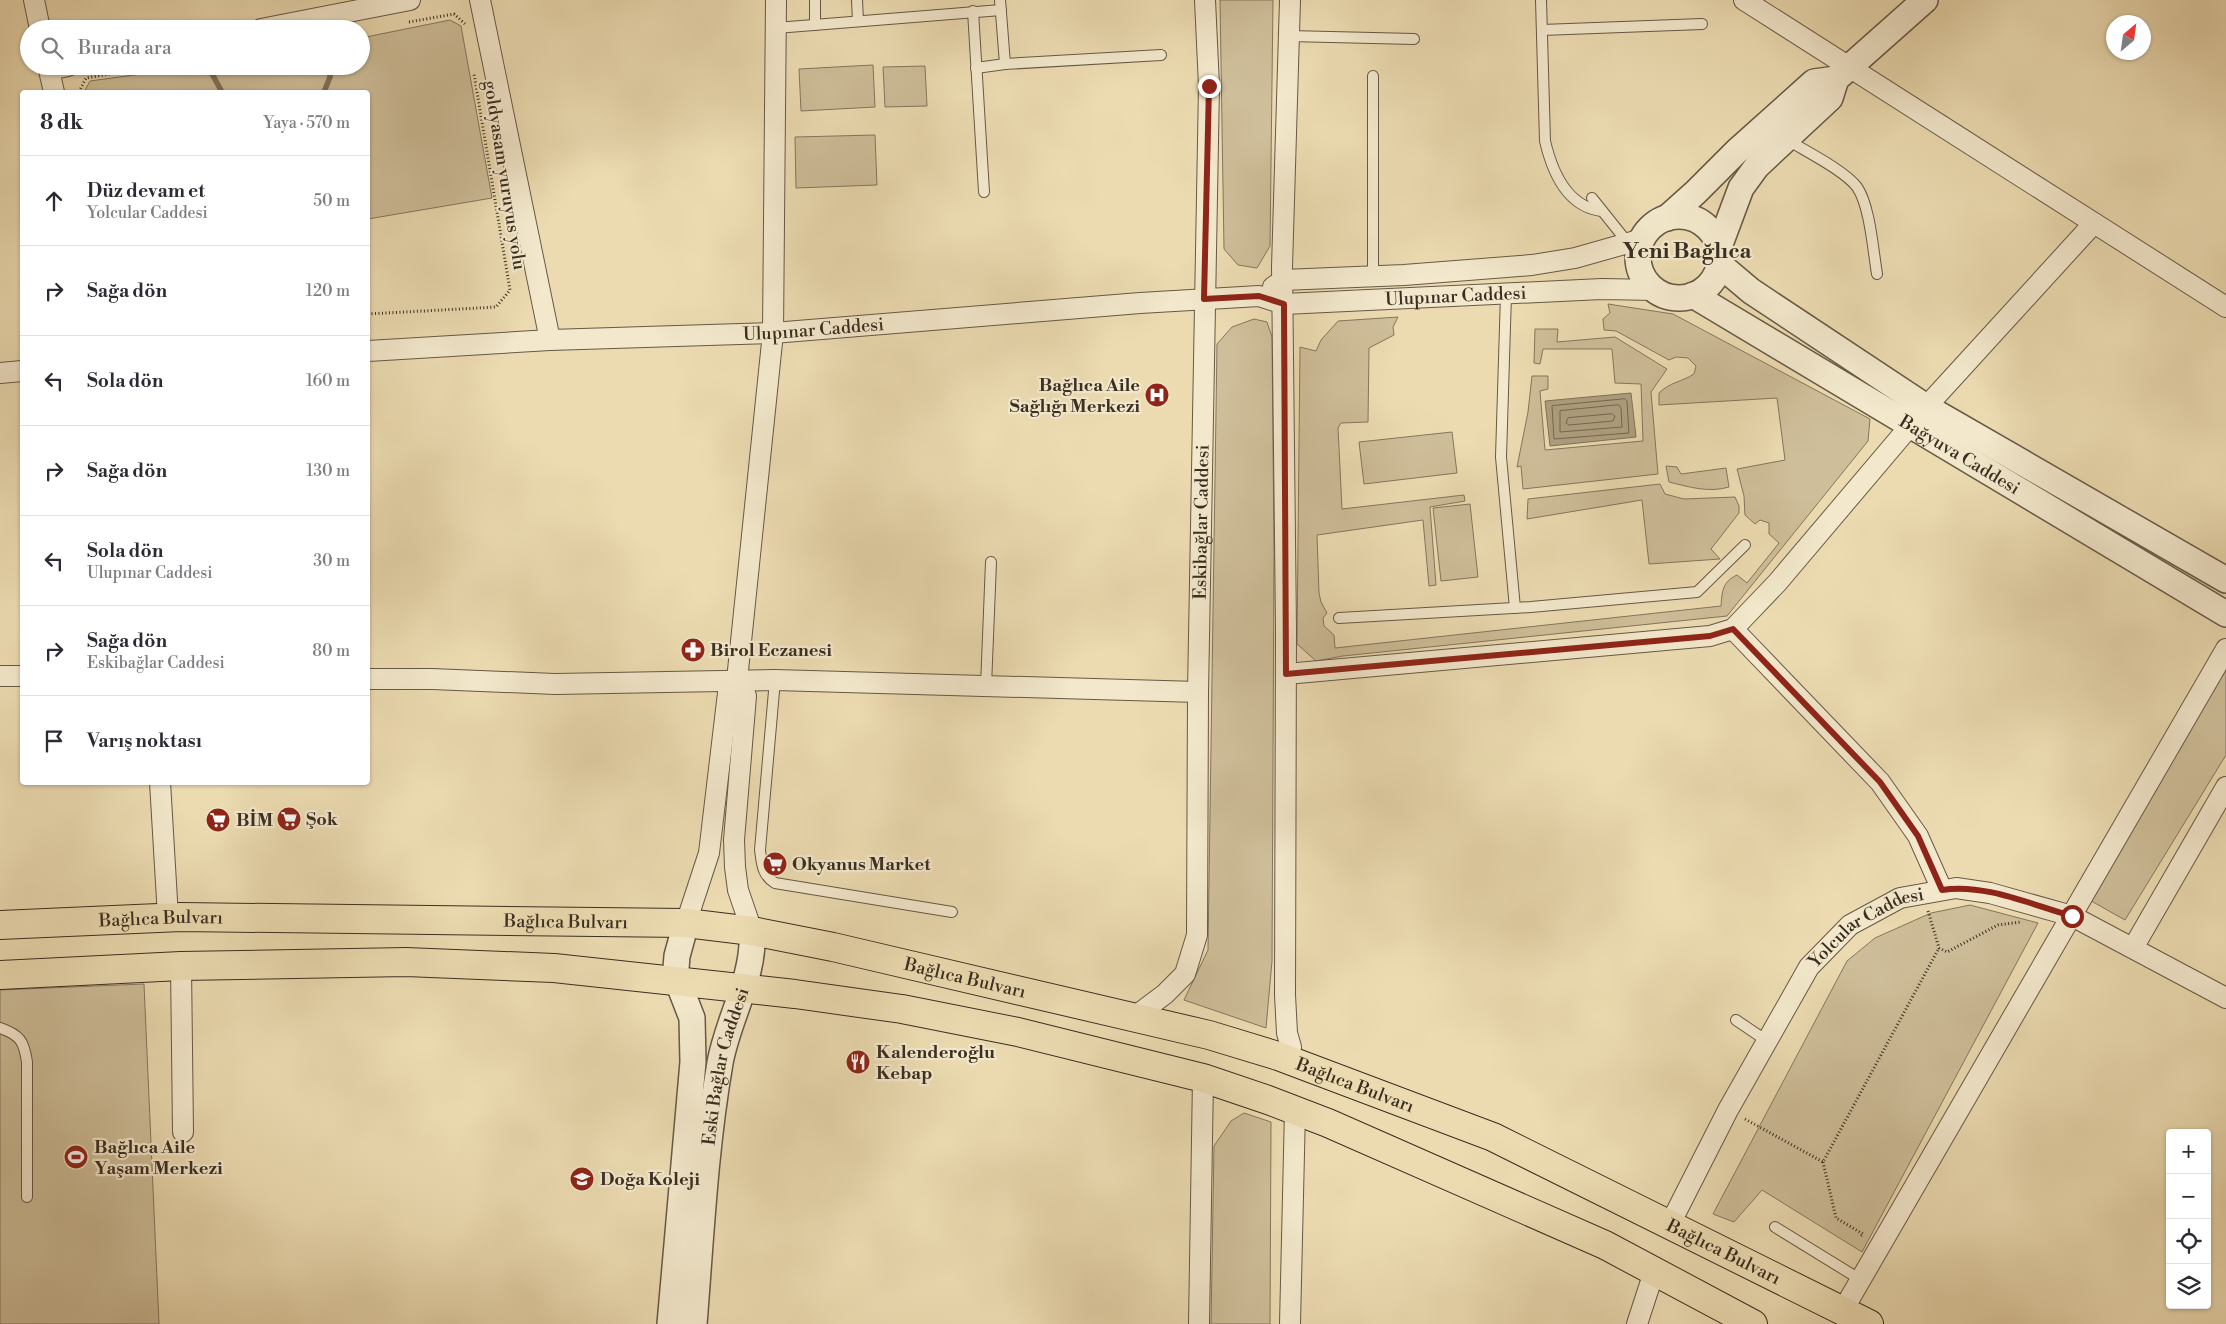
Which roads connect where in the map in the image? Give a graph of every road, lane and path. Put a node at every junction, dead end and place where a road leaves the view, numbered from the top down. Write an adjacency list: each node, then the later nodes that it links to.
1 (34, 0): 14 (street)
2 (410, 0): 15 (street)
3 (480, 0): 55 (street)
4 (776, 0): 20 (street)
5 (815, 0): 19 (lane)
6 (857, 0): 16 (lane)
7 (1205, 0): 50 (street, Eskibağlar Caddesi)
8 (1290, 0): 23 (street)
9 (1541, 0): 21 (lane)
10 (1744, 0): 29 (street)
11 (1925, 0): 29 (street)
12 (1000, 5): 13 (lane); 26 (lane)
13 (973, 11): 16 (lane); 27 (lane)
14 (38, 20)
15 (307, 20)
16 (858, 21): 19 (lane)
17 (408, 22): 22 (path)
18 (1702, 24): 21 (lane)
19 (815, 25): 20 (lane)
20 (776, 28): 54 (street)
21 (1542, 30): 38 (lane)
22 (467, 33)
23 (1289, 36): 24 (lane); 45 (street)
24 (1414, 39)
25 (1161, 55): 26 (lane)
26 (1005, 64): 27 (lane)
27 (976, 68): 36 (lane)
28 (473, 71): 53 (path, goldyasam yuruyus yolu)
29 (1843, 73): 35 (street); 40 (street)
30 (55, 75): 33 (street)
31 (103, 75): 34 (path)
32 (1373, 76): 44 (lane)
33 (54, 90)
34 (80, 90)
35 (1775, 138): 39 (street); 42 (street); 43 (lane)
36 (984, 192)
37 (1592, 198): 38 (lane)
38 (1602, 211): 41 (lane)
39 (1667, 218): 41 (street); 42 (street)
40 (2094, 224): 52 (street); 59 (street)
41 (1635, 241): 44 (street, Ulupınar Caddesi); 46 (street)
42 (1719, 255): 48 (street); 59 (street, Bağyuva Caddesi)
43 (1877, 274)
44 (1373, 277): 45 (street, Ulupınar Caddesi)
45 (1283, 280): 49 (street); 51 (street)
46 (1655, 290): 47 (street, Ulupınar Caddesi); 48 (street)
47 (1506, 294): 51 (street, Ulupınar Caddesi); 63 (lane)
48 (1693, 295): 59 (street, Bağyuva Caddesi)
49 (1259, 296): 50 (street, Ulupınar Caddesi); 51 (street, Ulupınar Caddesi)
50 (1204, 299): 54 (street, Ulupınar Caddesi); 75 (street, Eskibağlar Caddesi)
51 (1284, 304): 68 (street)
52 (2226, 307)
53 (370, 314)
54 (773, 334): 55 (street, Ulupınar Caddesi); 72 (street)
55 (550, 340): 56 (street, Ulupınar Caddesi)
56 (370, 351)
57 (20, 371): 58 (street)
58 (0, 373)
59 (1918, 416): 62 (street, Bağyuva Caddesi); 64 (street, Bağyuva Caddesi); 66 (street)
60 (1745, 545): 63 (lane)
61 (991, 562): 74 (lane)
62 (2226, 580)
63 (1515, 608): 65 (lane)
64 (2226, 614)
65 (1339, 618)
66 (1733, 629): 68 (street); 78 (street)
67 (2226, 649): 81 (street)
68 (1286, 674): 97 (street)
69 (0, 676): 70 (street)
70 (20, 676)
71 (370, 679): 72 (street)
72 (737, 680): 73 (street); 83 (street); 85 (street)
73 (775, 680): 74 (street); 80 (lane)
74 (986, 686): 75 (street)
75 (1198, 692): 93 (street, Eskibağlar Caddesi)
76 (160, 785): 82 (street)
77 (2226, 787): 87 (street)
78 (1933, 892): 79 (street, Yolcular Caddesi); 86 (path); 96 (street, Yolcular Caddesi)
79 (2044, 908): 81 (street, Yolcular Caddesi); 86 (path)
80 (952, 912)
81 (2072, 916): 87 (street, Yolcular Caddesi); 108 (street)
82 (168, 917): 83 (main road, Bağlıca Bulvarı); 84 (main road, Bağlıca Bulvarı)
83 (686, 922): 85 (main road, Bağlıca Bulvarı); 90 (street)
84 (0, 925)
85 (752, 930): 91 (street, Eski Bağlar Caddesi); 93 (main road, Bağlıca Bulvarı)
86 (1939, 948): 102 (path)
87 (2133, 948): 92 (street, Yolcular Caddesi)
88 (181, 966): 89 (main road); 90 (main road); 101 (street)
89 (0, 975)
90 (678, 982): 91 (main road); 110 (street)
91 (743, 990): 98 (main road); 111 (street, Eski Bağlar Caddesi)
92 (2226, 998)
93 (1133, 1018): 97 (main road, Bağlıca Bulvarı)
94 (1736, 1020): 96 (lane)
95 (0, 1028): 103 (lane)
96 (1768, 1041): 100 (street, Yolcular Caddesi)
97 (1290, 1060): 104 (main road, Bağlıca Bulvarı)
98 (1202, 1078): 99 (main road); 112 (street)
99 (1295, 1110): 107 (main road); 113 (street)
100 (1728, 1110): 102 (path); 104 (street, Yolcular Caddesi)
101 (183, 1132)
102 (1823, 1162): 106 (path)
103 (27, 1197)
104 (1670, 1226): 109 (main road, Bağlıca Bulvarı)
105 (1775, 1227): 106 (lane)
106 (1843, 1268): 108 (lane)
107 (1654, 1272): 114 (street); 115 (main road)
108 (1861, 1280): 109 (street)
109 (1843, 1310): 116 (main road, Bağlıca Bulvarı)
110 (670, 1324)
111 (694, 1324)
112 (1199, 1324)
113 (1290, 1324)
114 (1637, 1324)
115 (1753, 1324)
116 (1869, 1324)

